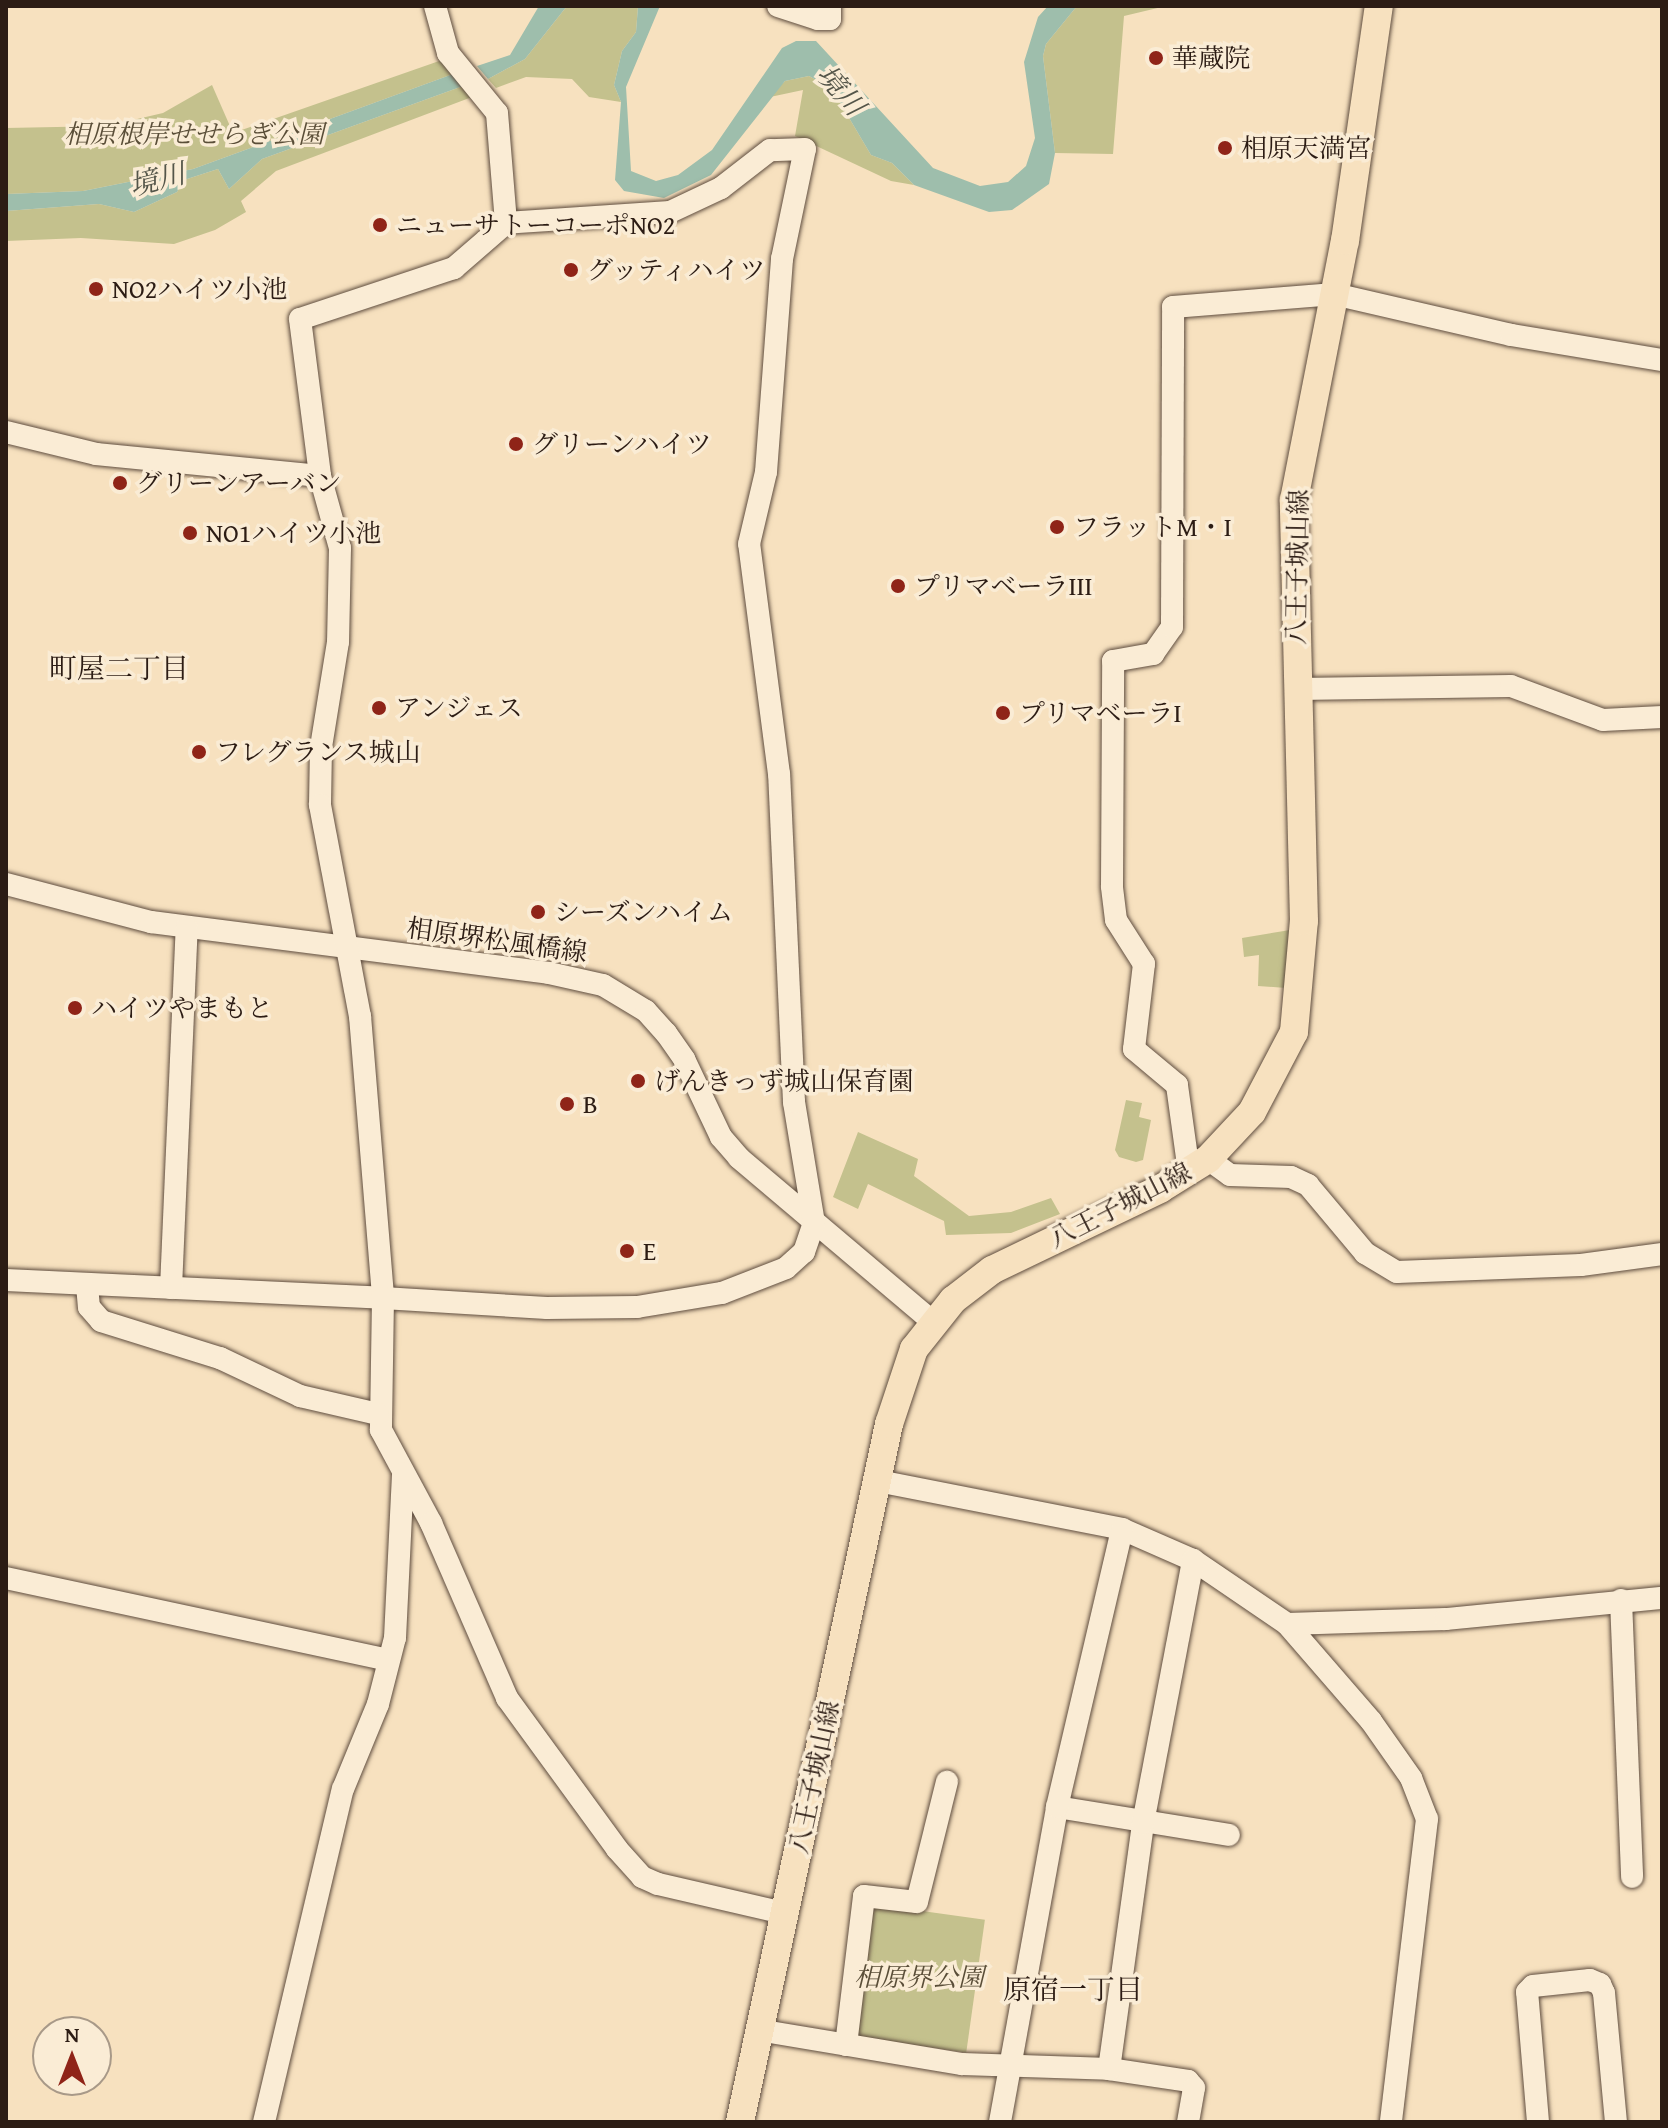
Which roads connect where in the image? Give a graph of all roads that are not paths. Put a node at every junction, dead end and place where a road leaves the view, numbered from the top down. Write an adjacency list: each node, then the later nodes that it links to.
1 (435, 6): 5 (street)
2 (778, 6): 3 (street)
3 (830, 6)
4 (1379, 6): 6 (main road, 八王子城山線)
5 (506, 223): 9 (street); 16 (street)
6 (1334, 294): 7 (street); 10 (main road, 八王子城山線); 15 (street)
7 (1662, 360)
8 (6, 432): 9 (street)
9 (320, 476): 14 (street)
10 (1297, 689): 11 (street); 15 (main road, 八王子城山線)
11 (1662, 717)
12 (6, 884): 13 (street, 相原堺松風橋線)
13 (187, 928): 14 (street, 相原堺松風橋線); 20 (street)
14 (344, 947): 16 (street, 相原堺松風橋線); 21 (street)
15 (1199, 1166): 17 (street); 22 (main road, 八王子城山線)
16 (814, 1223): 21 (street); 22 (street, 相原堺松風橋線)
17 (1662, 1254)
18 (6, 1280): 19 (street)
19 (87, 1285): 20 (street); 23 (street)
20 (171, 1288): 21 (street)
21 (383, 1298): 23 (street)
22 (933, 1322): 25 (main road, 八王子城山線)
23 (378, 1414): 24 (street)
24 (403, 1472): 32 (street); 38 (street)
25 (878, 1481): 26 (street); 38 (main road, 八王子城山線)
26 (1122, 1529): 27 (street); 34 (street)
27 (1193, 1560): 31 (street); 35 (street)
28 (6, 1578): 32 (street)
29 (1662, 1598): 30 (street)
30 (1621, 1600): 31 (street); 37 (street)
31 (1287, 1624): 47 (street)
32 (388, 1660): 43 (street)
33 (947, 1782): 40 (street)
34 (1057, 1807): 35 (street); 41 (street)
35 (1143, 1823): 36 (street); 42 (street)
36 (1229, 1835)
37 (1632, 1877)
38 (784, 1913): 39 (main road, 八王子城山線)
39 (758, 2030): 40 (street); 44 (main road, 八王子城山線)
40 (846, 2045): 41 (street)
41 (1010, 2065): 42 (street); 45 (street)
42 (1109, 2069): 46 (street)
43 (264, 2122)
44 (740, 2122)
45 (1000, 2122)
46 (1188, 2122)
47 (1391, 2122)
48 (1538, 2122): 49 (street)
49 (1616, 2122)

